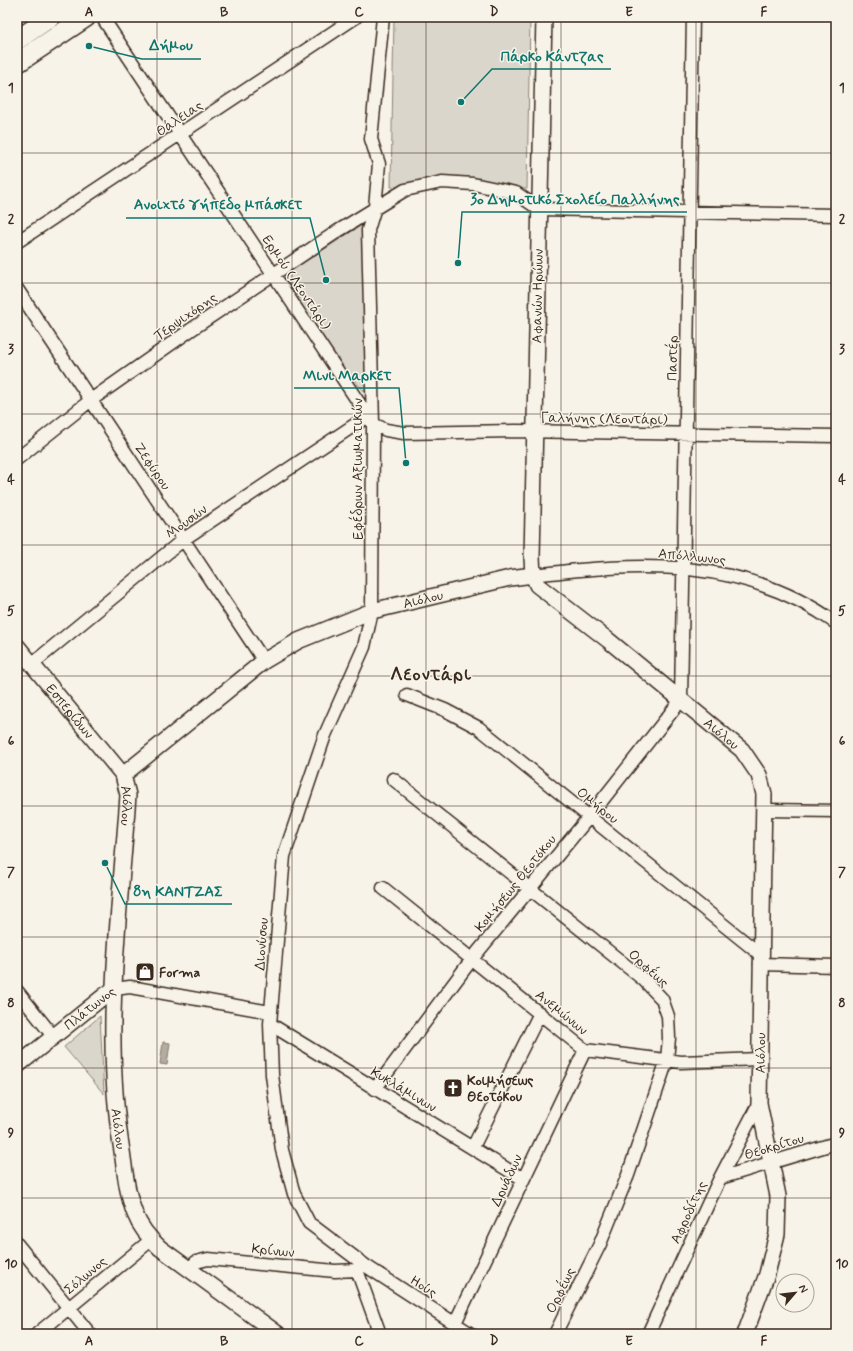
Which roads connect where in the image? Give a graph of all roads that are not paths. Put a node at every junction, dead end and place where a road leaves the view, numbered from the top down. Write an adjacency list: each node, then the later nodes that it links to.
1 (50, 17): 8 (main road)
2 (86, 17): 9 (main road)
3 (102, 17): 10 (street, Ερμού (Λεοντάρι))
4 (356, 17): 10 (street, Θάλειας)
5 (383, 17): 11 (street, Εφέδρων Αξιωματικών)
6 (544, 17): 12 (street, Αφανών Ηρώων)
7 (694, 17): 13 (street, Παστέρ)
8 (17, 40)
9 (17, 63)
10 (180, 135): 15 (street, Θάλειας); 16 (street, Ερμού (Λεοντάρι))
11 (375, 207): 12 (street, Τερψιχόρης); 16 (street, Τερψιχόρης); 19 (street, Εφέδρων Αξιωματικών)
12 (539, 209): 13 (street); 20 (street, Αφανών Ηρώων)
13 (690, 212): 14 (street); 21 (street, Παστέρ)
14 (836, 215)
15 (17, 242)
16 (273, 274): 18 (street, Τερψιχόρης); 19 (street, Ερμού (Λεοντάρι))
17 (17, 289): 18 (street, Ζεφύρου)
18 (91, 400): 23 (street, Τερψιχόρης); 24 (street, Ζεφύρου)
19 (371, 420): 20 (street, Γαλήνης (Λεοντάρι)); 24 (street, Μουσών); 27 (street, Εφέδρων Αξιωματικών)
20 (534, 432): 21 (street, Γαλήνης (Λεοντάρι)); 26 (street, Αφανών Ηρώων)
21 (686, 435): 22 (street, Γαλήνης (Λεοντάρι)); 25 (street, Παστέρ)
22 (836, 436)
23 (17, 459)
24 (184, 539): 30 (street, Ζεφύρου); 31 (street, Μουσών)
25 (684, 567): 26 (street, Απόλλωνος); 28 (street, Απόλλωνος); 33 (street, Παστέρ)
26 (533, 575): 27 (street, Αιόλου); 33 (street, Αιόλου)
27 (372, 611): 30 (street, Αιόλου); 46 (street, Διονύσου)
28 (836, 623)
29 (17, 646): 31 (street, Εσπερίδων)
30 (264, 661): 34 (street, Αιόλου)
31 (32, 664): 34 (street, Εσπερίδων)
32 (407, 695): 38 (street, Ομήρου)
33 (681, 700): 36 (street, Αιόλου); 38 (street, Κομήσεως Θεοτόκου)
34 (123, 775): 44 (street, Αιόλου)
35 (392, 779): 40 (street, Ορφέως)
36 (765, 810): 37 (street); 42 (street, Αιόλου)
37 (836, 811)
38 (589, 817): 40 (street, Κομήσεως Θεοτόκου); 42 (street, Ομήρου)
39 (383, 888): 41 (street, Ανεμώνων)
40 (530, 889): 41 (street, Κομήσεως Θεοτόκου); 52 (street, Ορφέως)
41 (472, 959): 47 (street, Ανεμώνων); 54 (street, Κομήσεως Θεοτόκου)
42 (760, 960): 43 (street); 51 (street, Αιόλου)
43 (836, 966)
44 (114, 989): 46 (street, Πλάτωνος); 49 (street, Πλάτωνος); 61 (street, Αιόλου)
45 (17, 991): 49 (street)
46 (270, 1012): 48 (street, Διονύσου)
47 (540, 1013): 50 (street, Ανεμώνων); 57 (street)
48 (270, 1024): 54 (street, Κυκλάμινων); 63 (street, Διονύσου)
49 (53, 1036): 53 (street, Πλάτωνος)
50 (585, 1050): 52 (street, Ανεμώνων); 60 (street, Δρυάδων)
51 (760, 1059): 52 (street, Ανεμώνων); 55 (street, Αιόλου)
52 (667, 1060): 72 (street, Ορφέως)
53 (17, 1066)
54 (375, 1089): 57 (street, Κυκλάμινων)
55 (759, 1103): 58 (street, Αιόλου); 59 (street, Αφροδίτης)
56 (836, 1143): 58 (street, Θεοκρίτου)
57 (473, 1147): 60 (street, Κυκλάμινων)
58 (771, 1163): 59 (street, Θεοκρίτου); 74 (street, Αιόλου)
59 (720, 1178): 73 (street, Αφροδίτης)
60 (523, 1179): 66 (street, Δρυάδων)
61 (151, 1240): 64 (street, Αιόλου); 65 (street, Σόλωνος)
62 (17, 1244): 65 (street)
63 (360, 1267): 64 (street, Κρίνων); 66 (street, Ηούς); 70 (street)
64 (189, 1269): 69 (street, Αιόλου)
65 (69, 1308): 67 (street, Σόλωνος); 68 (street)
66 (455, 1323): 71 (street, Ηούς)
67 (37, 1334)
68 (90, 1334)
69 (278, 1334)
70 (380, 1334)
71 (471, 1334)
72 (555, 1334)
73 (648, 1334)
74 (745, 1334)

